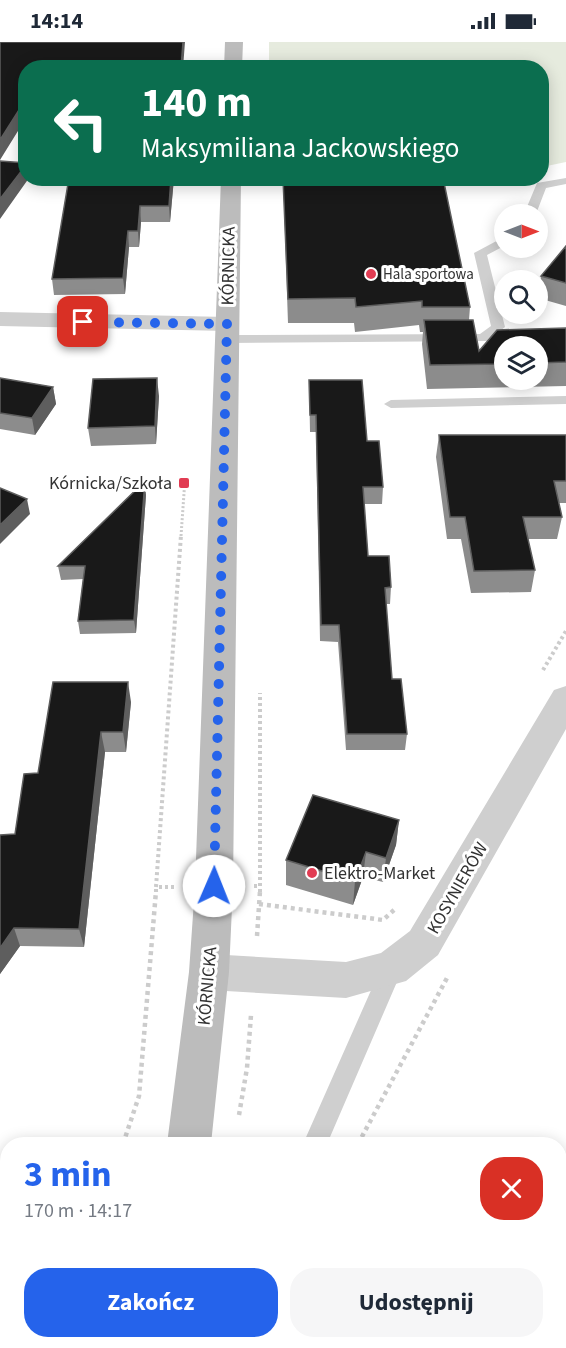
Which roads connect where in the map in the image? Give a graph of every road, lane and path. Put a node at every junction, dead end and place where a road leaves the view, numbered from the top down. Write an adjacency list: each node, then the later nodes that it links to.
1 (234, 42): 2 (street)
2 (233, 60)
3 (566, 181): 4 (lane)
4 (549, 184)
5 (231, 186): 10 (street, KÓRNICKA)
6 (540, 186): 7 (lane)
7 (533, 204)
8 (494, 246): 10 (lane)
9 (0, 319): 10 (street)
10 (227, 332): 19 (street, KÓRNICKA)
11 (566, 400): 12 (lane)
12 (391, 404)
13 (566, 699): 17 (street, KOSYNIERÓW)
14 (156, 887): 20 (path)
15 (259, 904): 16 (path)
16 (401, 905)
17 (392, 968): 19 (street, KOSYNIERÓW); 22 (lane)
18 (452, 968): 23 (path)
19 (209, 972): 21 (street, KÓRNICKA)
20 (125, 1137)
21 (190, 1137)
22 (318, 1137)
23 (362, 1137)

